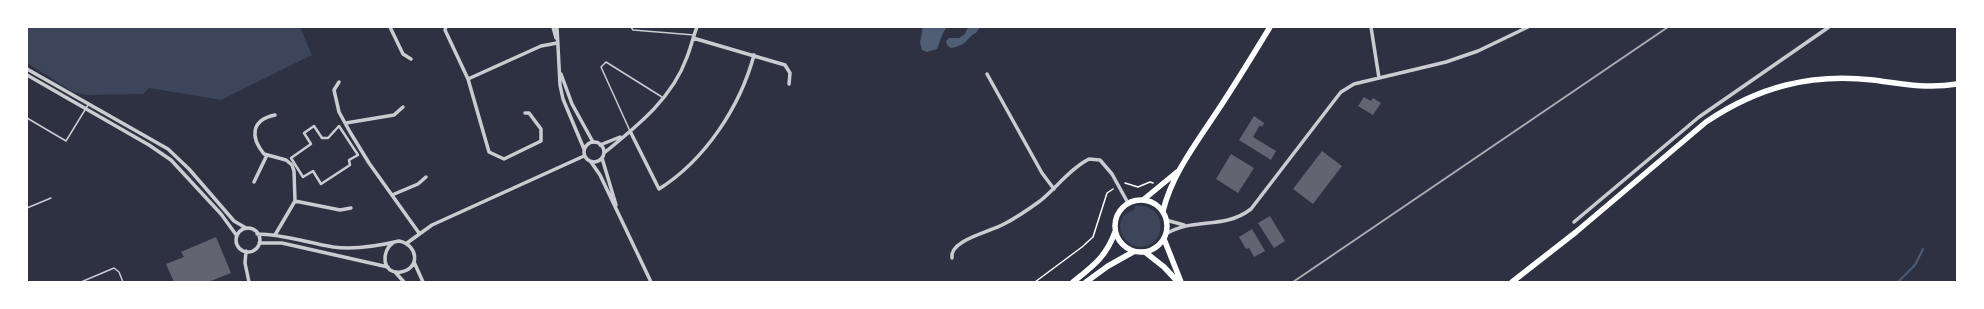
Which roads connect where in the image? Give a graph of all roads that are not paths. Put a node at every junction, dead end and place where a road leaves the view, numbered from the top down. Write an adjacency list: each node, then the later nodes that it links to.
1 (390, 27): 14 (street)
2 (446, 27): 20 (street)
3 (553, 27): 12 (street)
4 (557, 27): 12 (street)
5 (631, 27): 11 (lane)
6 (696, 27): 11 (street)
7 (1270, 27): 43 (main road)
8 (1371, 27): 19 (street)
9 (1528, 27): 19 (street)
10 (1829, 27): 57 (street)
11 (694, 36): 13 (street); 24 (street)
12 (557, 43): 16 (street); 20 (street)
13 (754, 56): 22 (street); 32 (street)
14 (411, 59)
15 (27, 69): 25 (street)
16 (560, 69): 34 (street); 36 (street)
17 (987, 74): 46 (street)
18 (27, 75): 27 (street)
19 (1379, 78): 58 (street)
20 (468, 79): 28 (street)
21 (339, 82): 31 (street)
22 (789, 84)
23 (1957, 84): 86 (main road)
24 (664, 98): 32 (street); 32 (lane)
25 (88, 105): 27 (lane); 59 (street)
26 (403, 107): 31 (street)
27 (85, 109): 30 (lane); 64 (street)
28 (525, 113)
29 (275, 115): 38 (street)
30 (27, 118)
31 (346, 123): 47 (street)
32 (630, 131): 33 (street)
33 (623, 136): 35 (street); 37 (street)
34 (593, 142): 35 (street); 36 (street)
35 (600, 145): 37 (street)
36 (584, 149): 39 (street)
37 (604, 153): 40 (street)
38 (267, 156): 45 (street); 50 (street)
39 (584, 156): 41 (street); 61 (street)
40 (602, 158): 41 (street); 54 (street)
41 (592, 162): 54 (street)
42 (350, 165): 42 (street)
43 (1179, 170): 49 (main road); 55 (main road)
44 (426, 177): 47 (street)
45 (254, 182)
46 (1054, 188): 51 (street); 72 (street)
47 (392, 195): 61 (street)
48 (51, 198): 52 (lane)
49 (1143, 200): 51 (main road); 55 (main road)
50 (295, 201): 53 (street); 63 (street)
51 (1128, 203): 60 (main road)
52 (27, 208)
53 (351, 208)
54 (617, 212): 81 (street)
55 (1163, 212): 56 (main road)
56 (1166, 220): 58 (street); 65 (main road)
57 (1574, 222)
58 (1185, 225): 65 (street)
59 (246, 228): 62 (street); 64 (street)
60 (1115, 232): 70 (main road); 82 (main road)
61 (419, 233): 68 (street)
62 (257, 234): 63 (street); 67 (street)
63 (275, 235): 66 (street)
64 (237, 236): 69 (street)
65 (1165, 237): 71 (main road); 85 (main road)
66 (394, 242): 68 (street); 74 (street)
67 (259, 243): 69 (street); 74 (street)
68 (407, 243): 73 (street)
69 (246, 251): 78 (street)
70 (1133, 252): 71 (main road); 83 (main road)
71 (1144, 252): 84 (main road)
72 (952, 258)
73 (414, 262): 75 (street); 80 (street)
74 (388, 267): 75 (street)
75 (395, 272): 79 (street)
76 (80, 282): 77 (lane)
77 (123, 282)
78 (250, 282)
79 (404, 282)
80 (423, 282)
81 (651, 282)
82 (1073, 282)
83 (1086, 282)
84 (1178, 282)
85 (1181, 282)
86 (1512, 282)

